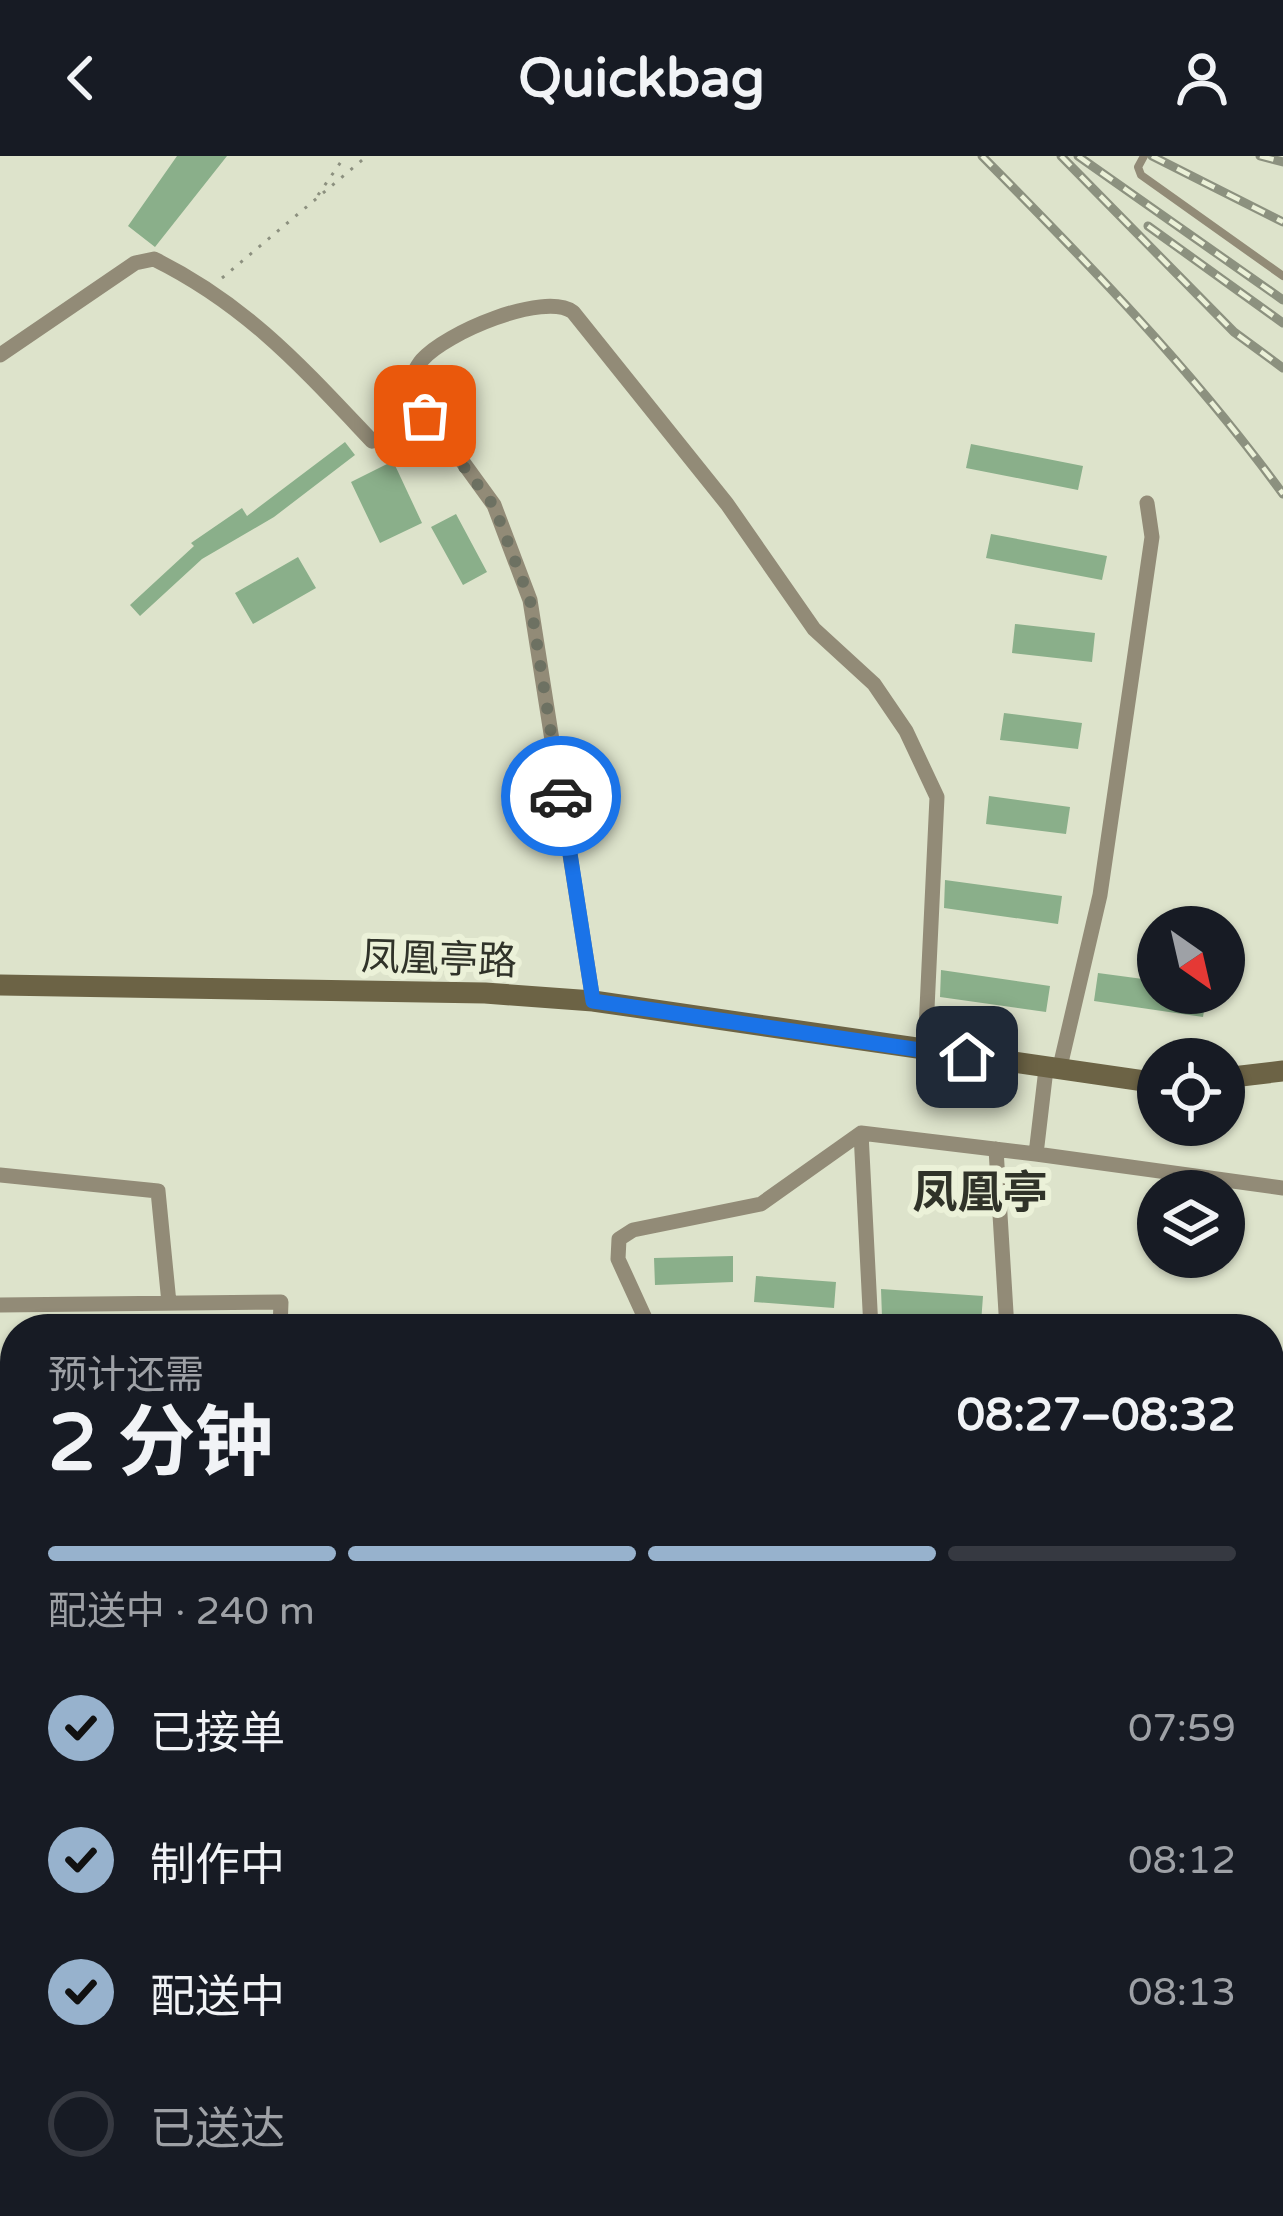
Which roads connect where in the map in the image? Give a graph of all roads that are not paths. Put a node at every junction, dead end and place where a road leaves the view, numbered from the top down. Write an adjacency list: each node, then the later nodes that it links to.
1 (1144, 156): 2 (lane)
2 (1283, 276)
3 (0, 355): 4 (street)
4 (425, 416): 7 (street); 8 (street)
5 (1147, 502): 9 (street)
6 (0, 985): 7 (street, 凤凰亭路)
7 (593, 1001): 8 (street, 凤凰亭路)
8 (925, 1051): 9 (street, 凤凰亭路)
9 (1053, 1070): 12 (street, 凤凰亭路); 15 (street)
10 (1283, 1071): 11 (street)
11 (1245, 1076)
12 (1137, 1080)
13 (861, 1133): 14 (street); 21 (street); 22 (street)
14 (996, 1149): 15 (street); 23 (street)
15 (1036, 1154): 17 (street)
16 (0, 1175): 18 (street)
17 (1283, 1188)
18 (169, 1303): 19 (street); 20 (street)
19 (0, 1305)
20 (281, 1314)
21 (643, 1314)
22 (870, 1314)
23 (1006, 1314)

